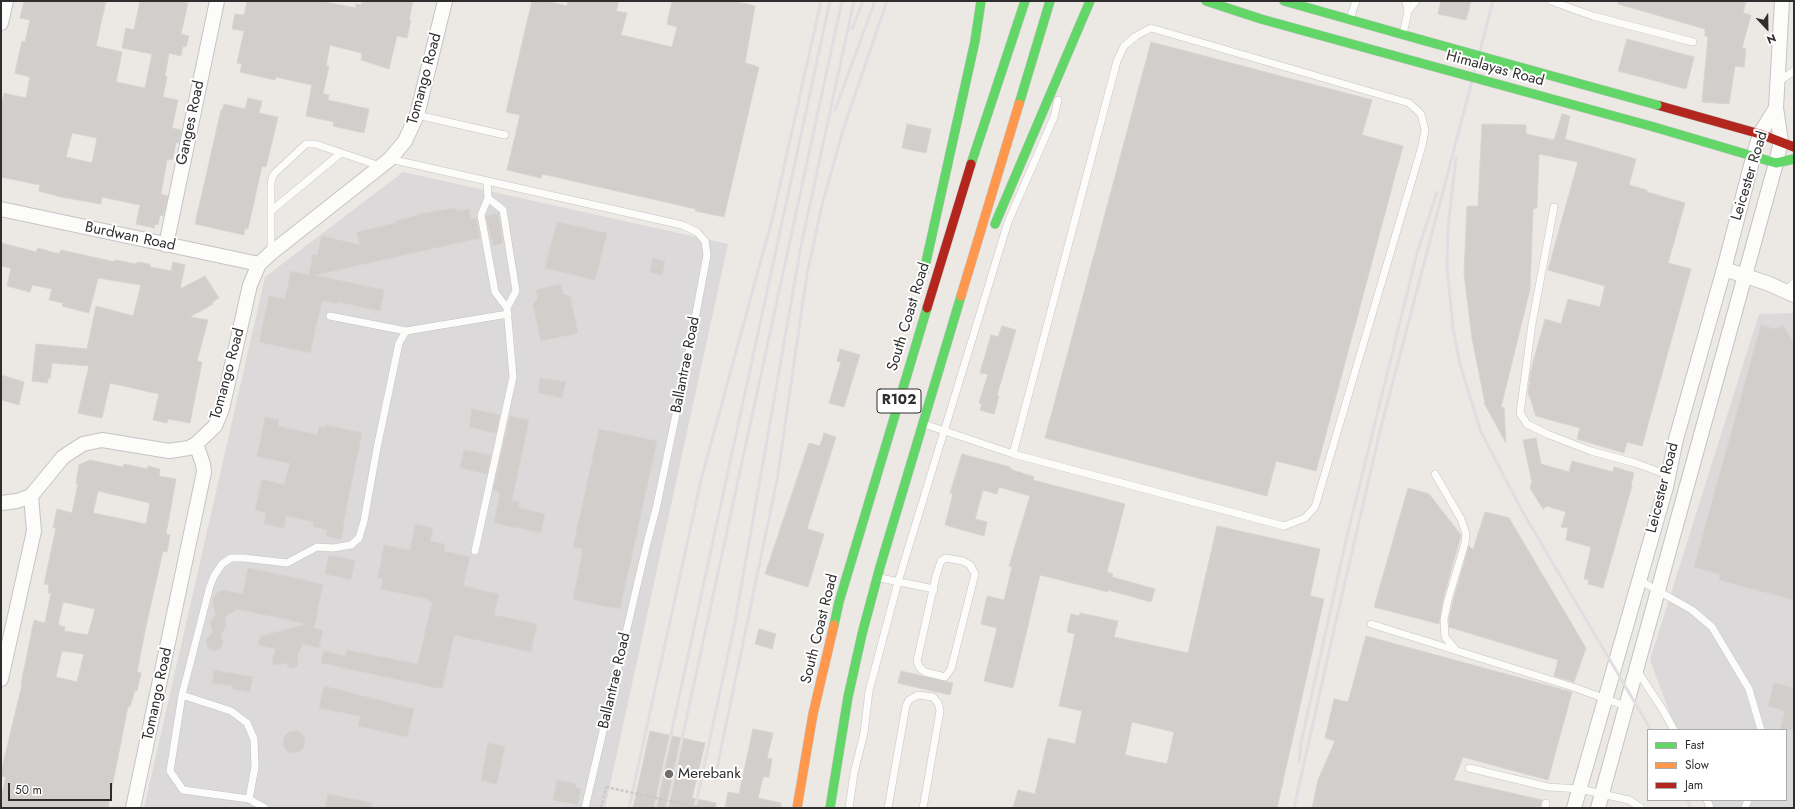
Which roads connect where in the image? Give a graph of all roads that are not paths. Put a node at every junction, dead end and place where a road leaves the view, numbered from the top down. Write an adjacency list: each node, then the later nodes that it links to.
1 (6, 1): 17 (street)
2 (217, 1): 39 (street, Ganges Road)
3 (446, 1): 24 (street, Tomango Road)
4 (981, 1): 44 (main road)
5 (1025, 1): 50 (main road, South Coast Road / R102)
6 (1050, 1): 48 (main road, R102)
7 (1090, 1): 21 (main road)
8 (1206, 1): 30 (main road, Himalayas Road, bridge)
9 (1286, 1): 16 (main road, Himalayas Road)
10 (1356, 1): 16 (lane)
11 (1406, 1): 15 (lane)
12 (1416, 1): 15 (lane)
13 (1551, 1): 19 (lane)
14 (1782, 1): 22 (street)
15 (1408, 11): 18 (lane)
16 (1350, 19): 18 (main road, Himalayas Road)
17 (1, 23)
18 (1403, 34): 25 (main road, Himalayas Road, bridge)
19 (1693, 42)
20 (1794, 71): 22 (lane)
21 (1060, 72): 48 (main road); 53 (lane)
22 (1778, 82): 23 (street)
23 (1776, 108): 25 (street, Leicester Road); 27 (street, Leicester Road)
24 (417, 115): 26 (lane); 32 (street, Tomango Road)
25 (1760, 134): 27 (main road, Himalayas Road); 30 (street, Leicester Road)
26 (505, 135)
27 (1781, 141): 28 (main road, Himalayas Road); 33 (street, Leicester Road)
28 (1794, 147)
29 (341, 153): 32 (lane, Ballantrae Road); 38 (lane); 38 (lane, Ballantrae Road)
30 (1753, 158): 33 (main road, Himalayas Road); 42 (street, Leicester Road)
31 (1794, 159): 33 (main road)
32 (385, 163): 34 (lane, Ballantrae Road); 40 (street, Tomango Road)
33 (1776, 163): 43 (street, Leicester Road)
34 (487, 181): 35 (lane); 82 (lane, Ballantrae Road)
35 (488, 198): 47 (lane); 47 (lane)
36 (1554, 207): 57 (lane)
37 (1, 209): 39 (street, Burdwan Road)
38 (271, 211): 40 (lane)
39 (166, 245): 41 (street, Burdwan Road)
40 (271, 252): 41 (street, Tomango Road)
41 (259, 264): 54 (street, Tomango Road)
42 (1724, 269): 43 (street); 57 (street, Leicester Road)
43 (1745, 275): 45 (street); 58 (street, Leicester Road)
44 (921, 283)
45 (1791, 290)
46 (919, 302): 50 (main road)
47 (508, 311): 51 (lane); 61 (lane)
48 (958, 311): 52 (main road, R102)
49 (330, 316): 51 (lane)
50 (920, 329): 83 (main road, South Coast Road / R102)
51 (406, 331): 71 (lane)
52 (924, 424): 53 (lane); 62 (main road, R102)
53 (944, 430): 55 (lane); 64 (lane)
54 (196, 444): 59 (street); 80 (street, Tomango Road)
55 (1013, 454): 55 (lane)
56 (1435, 474): 68 (lane)
57 (1668, 475): 58 (street); 63 (street, Leicester Road)
58 (1690, 479): 66 (street, Leicester Road)
59 (31, 496): 60 (street); 70 (street)
60 (1, 503)
61 (476, 551)
62 (878, 578): 64 (lane); 84 (main road, R102)
63 (1639, 580): 66 (lane); 72 (street, Leicester Road)
64 (898, 582): 65 (lane); 85 (lane)
65 (934, 589): 65 (lane)
66 (1659, 591): 69 (street, Leicester Road); 75 (lane)
67 (1371, 624): 68 (lane)
68 (1456, 651): 72 (lane)
69 (1636, 669): 73 (street, Leicester Road); 74 (lane)
70 (1, 679)
71 (182, 695): 79 (lane); 79 (lane)
72 (1606, 699): 73 (lane); 77 (street, Leicester Road)
73 (1625, 706): 78 (street, Leicester Road)
74 (1673, 729)
75 (1760, 729)
76 (1469, 768): 77 (lane)
77 (1580, 789): 78 (lane); 88 (street, Leicester Road)
78 (1602, 794): 89 (street, Leicester Road); 90 (lane)
79 (249, 799): 81 (lane)
80 (133, 808)
81 (265, 808)
82 (585, 808)
83 (797, 808)
84 (830, 808)
85 (849, 808)
86 (888, 808): 87 (lane)
87 (923, 808)
88 (1574, 808)
89 (1598, 808)
90 (1642, 808)

